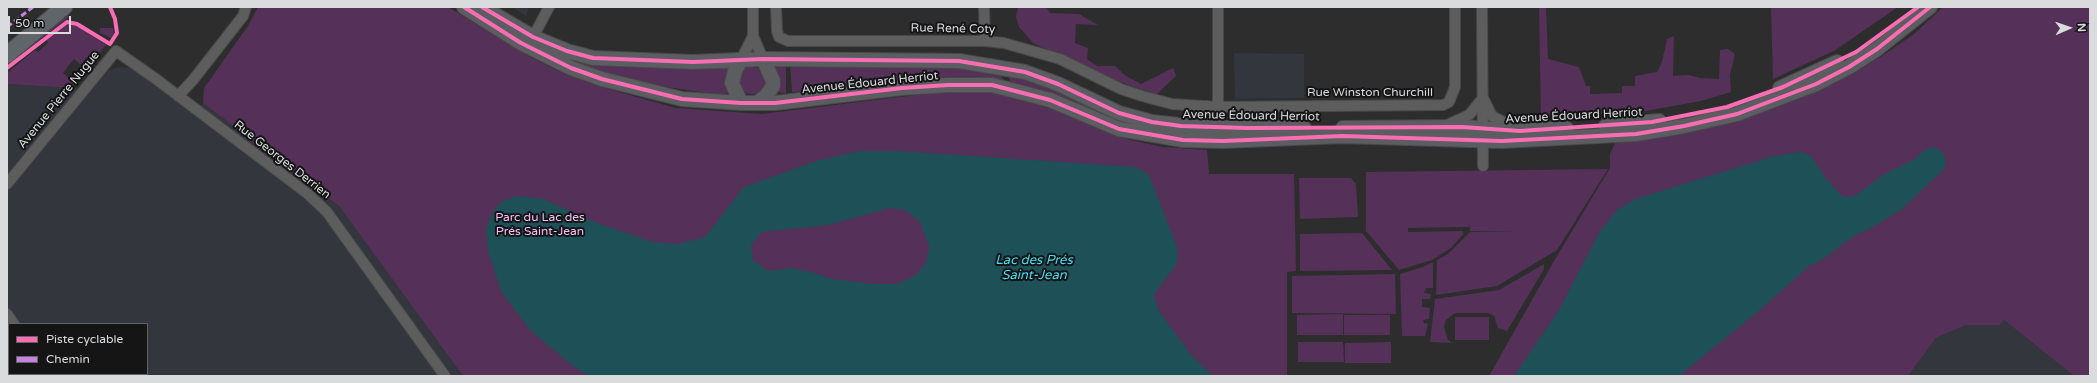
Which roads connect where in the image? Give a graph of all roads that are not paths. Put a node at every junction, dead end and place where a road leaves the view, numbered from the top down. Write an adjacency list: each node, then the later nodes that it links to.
1 (64, 7): 18 (main road)
2 (246, 7): 21 (street)
3 (464, 7): 23 (main road, Avenue Édouard Herriot)
4 (482, 7): 15 (main road, Avenue Édouard Herriot)
5 (549, 7): 15 (street)
6 (753, 7): 14 (street)
7 (776, 7): 16 (street, Rue René Coty)
8 (984, 7): 16 (street)
9 (1218, 7): 26 (street)
10 (1455, 7): 26 (street, Rue Winston Churchill)
11 (1482, 7): 22 (street)
12 (1918, 7): 29 (main road, Avenue Édouard Herriot)
13 (1930, 7): 30 (main road, Avenue Édouard Herriot)
14 (753, 36): 19 (street); 20 (street)
15 (533, 37): 20 (main road, Avenue Édouard Herriot)
16 (985, 40): 25 (street, Rue René Coty)
17 (116, 51): 21 (street, Rue Georges Derrien); 32 (street, Avenue Pierre Nugue)
18 (7, 55)
19 (764, 59): 20 (main road, Avenue Édouard Herriot); 24 (main road); 28 (main road, Avenue Édouard Herriot)
20 (741, 60): 23 (main road)
21 (178, 96): 35 (street, Rue Georges Derrien)
22 (1483, 98): 27 (street, Avenue Édouard Herriot); 29 (street); 30 (street)
23 (741, 103): 24 (main road, Avenue Édouard Herriot)
24 (757, 103): 30 (main road, Avenue Édouard Herriot)
25 (1207, 106): 26 (street, Rue René Coty); 28 (street)
26 (1218, 106)
27 (1440, 127): 28 (main road, Avenue Édouard Herriot); 30 (main road, Avenue Édouard Herriot)
28 (1205, 128)
29 (1520, 131): 30 (main road, Avenue Édouard Herriot)
30 (1483, 135): 31 (street)
31 (1483, 166)
32 (7, 184)
33 (7, 314): 34 (street)
34 (13, 323)
35 (445, 376)

